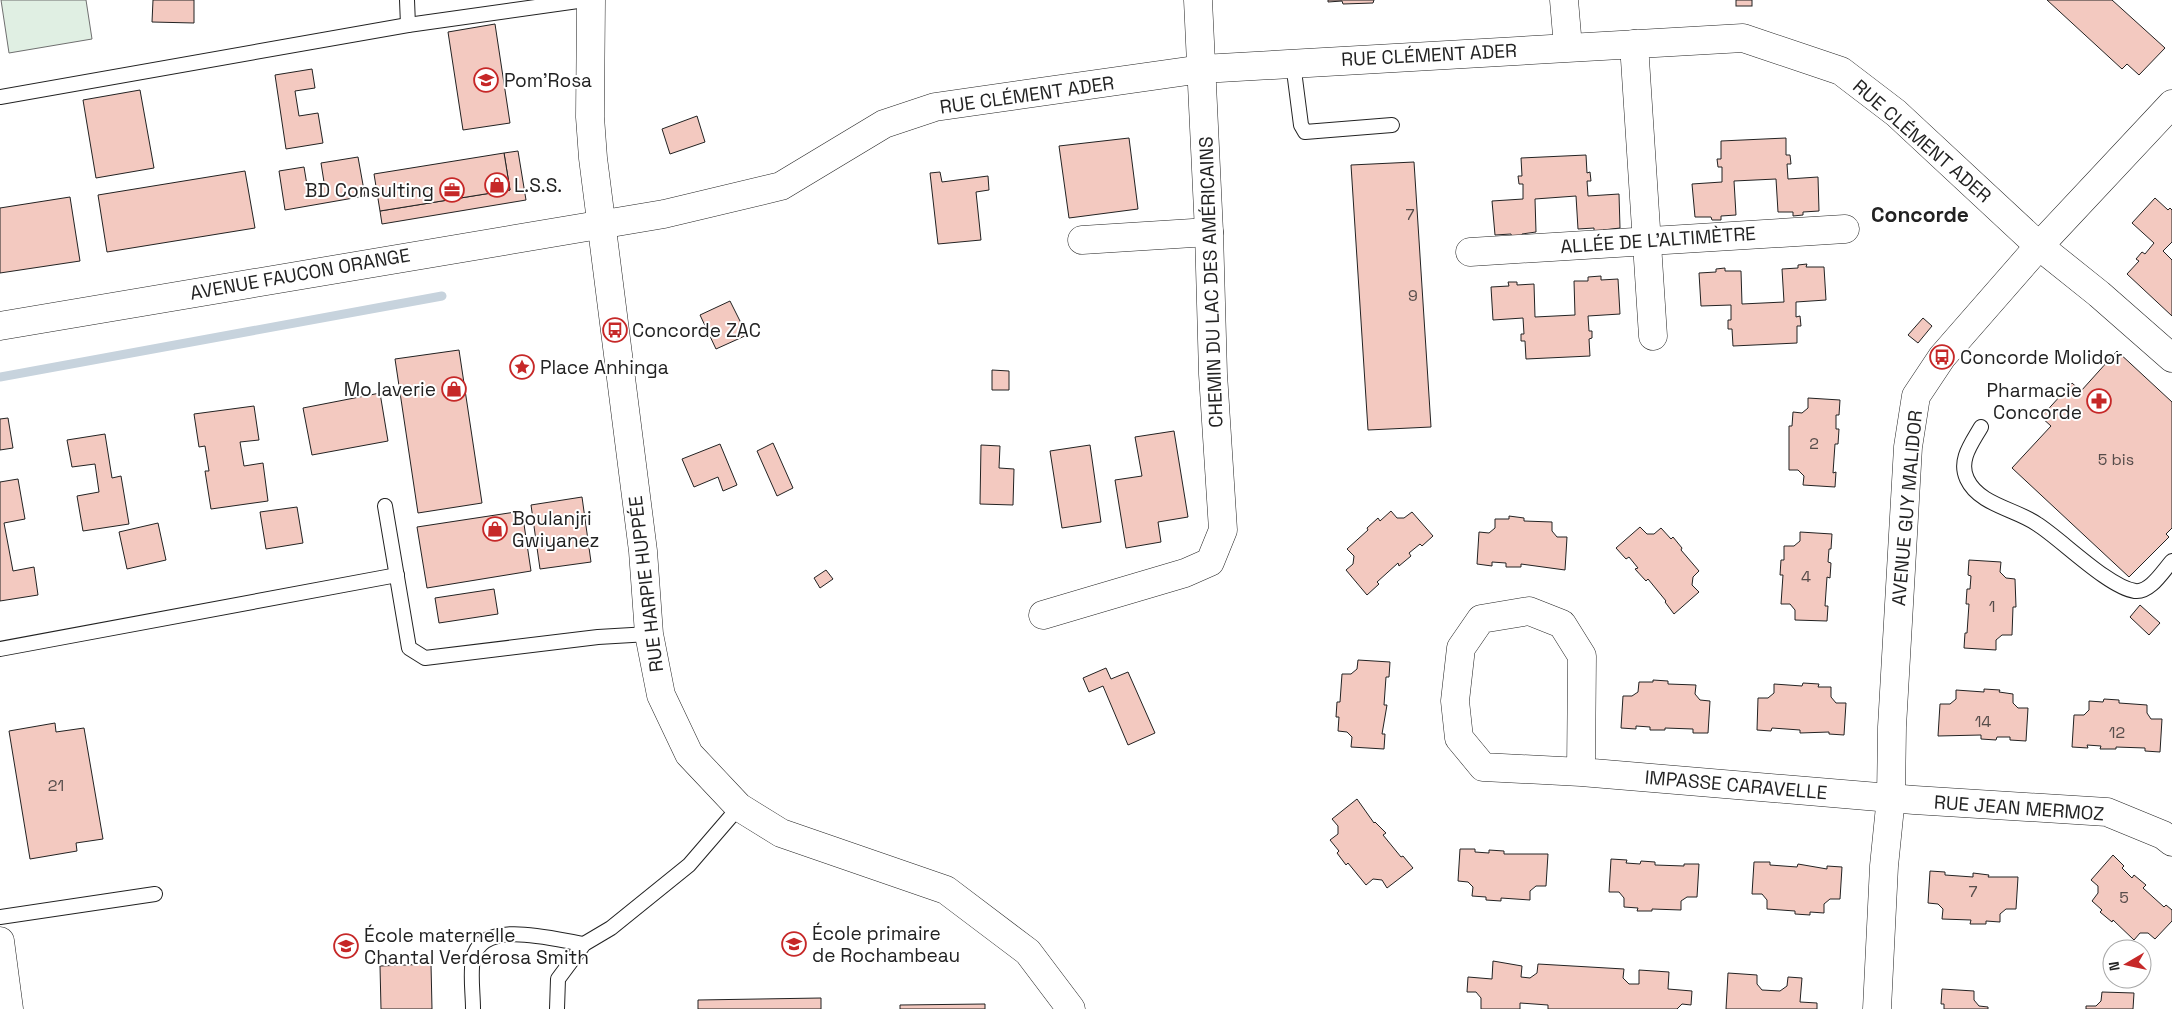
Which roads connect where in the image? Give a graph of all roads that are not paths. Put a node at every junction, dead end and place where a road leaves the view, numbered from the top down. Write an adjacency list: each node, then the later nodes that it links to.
1 (408, 0): 6 (lane)
2 (585, 0): 6 (lane)
3 (591, 0): 14 (street, RUE HARPIE HUPPÉE)
4 (1198, 0): 10 (street, CHEMIN DU LAC DES AMÉRICAINS)
5 (1564, 0): 8 (street)
6 (408, 25): 11 (lane)
7 (1634, 44): 8 (street, RUE CLÉMENT ADER); 18 (street); 19 (street, RUE CLÉMENT ADER)
8 (1568, 47): 9 (street, RUE CLÉMENT ADER)
9 (1293, 64): 10 (street, RUE CLÉMENT ADER); 13 (lane)
10 (1202, 69): 14 (street, RUE CLÉMENT ADER); 16 (street, CHEMIN DU LAC DES AMÉRICAINS)
11 (0, 97)
12 (2172, 104): 19 (street, AVENUE GUY MALIDOR)
13 (1392, 125)
14 (600, 223): 21 (street, AVENUE FAUCON ORANGE); 29 (street, RUE HARPIE HUPPÉE)
15 (1845, 229): 18 (street, ALLÉE DE L'ALTIMÈTRE)
16 (1209, 232): 17 (street); 28 (street, CHEMIN DU LAC DES AMÉRICAINS)
17 (1082, 240)
18 (1648, 240): 20 (street, ALLÉE DE L'ALTIMÈTRE); 22 (street)
19 (2039, 246): 23 (street, RUE CLÉMENT ADER); 32 (street, AVENUE GUY MALIDOR)
20 (1470, 252)
21 (0, 326)
22 (1653, 336)
23 (2172, 358)
24 (1981, 426): 26 (lane)
25 (385, 506): 27 (lane)
26 (2172, 561)
27 (397, 576): 29 (lane); 30 (lane)
28 (1043, 615)
29 (649, 634): 33 (street, RUE HARPIE HUPPÉE)
30 (0, 649)
31 (1581, 772): 31 (street, IMPASSE CARAVELLE); 32 (street, IMPASSE CARAVELLE)
32 (1891, 798): 34 (street, RUE JEAN MERMOZ); 43 (street, AVENUE GUY MALIDOR)
33 (739, 807): 38 (lane); 42 (street, RUE HARPIE HUPPÉE)
34 (2172, 842)
35 (155, 894): 36 (lane)
36 (0, 917)
37 (0, 941): 39 (street)
38 (584, 944): 40 (lane); 41 (lane)
39 (9, 1009)
40 (473, 1009)
41 (557, 1009)
42 (1071, 1009)
43 (1877, 1009)

